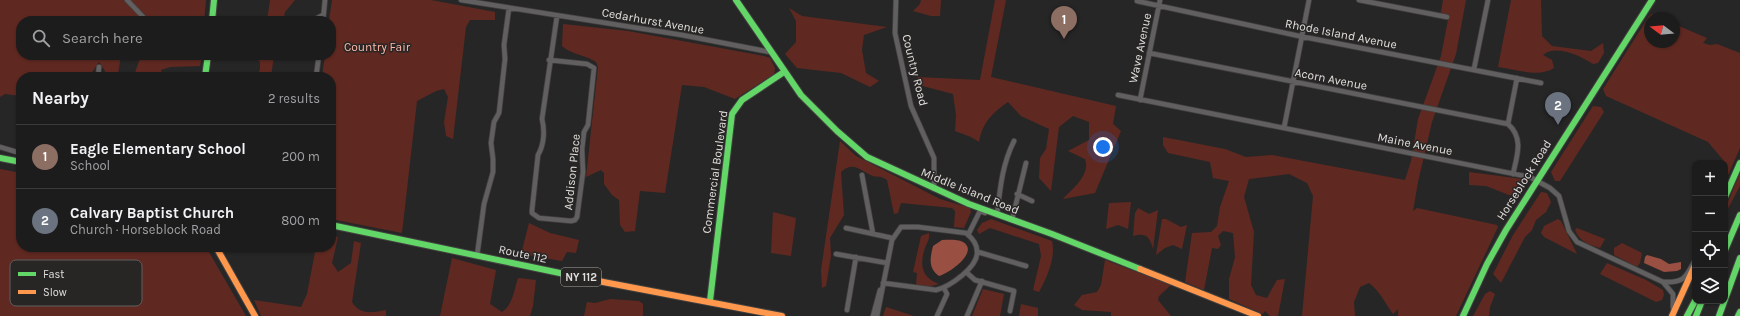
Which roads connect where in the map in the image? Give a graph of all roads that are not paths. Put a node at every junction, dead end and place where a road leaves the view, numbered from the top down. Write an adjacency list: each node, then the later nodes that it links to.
1 (127, 0): 16 (street)
2 (214, 0): 17 (main road)
3 (325, 0): 15 (street)
4 (461, 0): 14 (street, Cedarhurst Avenue)
5 (736, 0): 21 (main road, Middle Island Road)
6 (896, 0): 49 (street, Country Road)
7 (1160, 0): 13 (street, Wave Avenue)
8 (1309, 0): 20 (street)
9 (1359, 0): 19 (street)
10 (1488, 0): 27 (street)
11 (1652, 0): 48 (main road, Horseblock Road)
12 (1138, 1): 13 (street, Rhode Island Avenue)
13 (1159, 6): 20 (street, Rhode Island Avenue); 22 (street, Wave Avenue)
14 (509, 8): 18 (street, Cedarhurst Avenue); 68 (street)
15 (323, 15)
16 (142, 16)
17 (212, 16)
18 (557, 16): 21 (street, Cedarhurst Avenue); 25 (street, Addison Place)
19 (1447, 17)
20 (1302, 36): 27 (street, Rhode Island Avenue); 33 (street)
21 (770, 52): 31 (main road, Middle Island Road)
22 (1149, 53): 33 (street, Acorn Avenue); 36 (street, Wave Avenue)
23 (207, 60): 29 (main road)
24 (318, 60): 30 (street)
25 (549, 60): 25 (street, Addison Place)
26 (99, 67): 28 (street)
27 (1474, 70): 32 (street, Rhode Island Avenue)
28 (98, 72)
29 (206, 72)
30 (317, 72)
31 (784, 72): 49 (main road, Middle Island Road); 81 (main road, Commercial Boulevard)
32 (1517, 78): 34 (street, Rhode Island Avenue); 37 (street)
33 (1293, 82): 37 (street, Acorn Avenue); 38 (street)
34 (1541, 83)
35 (1118, 94): 36 (street, Maine Avenue)
36 (1140, 100): 38 (street, Maine Avenue)
37 (1508, 124): 46 (street)
38 (1284, 128): 46 (street, Maine Avenue)
39 (1014, 141): 54 (street)
40 (0, 147): 41 (street)
41 (16, 152)
42 (0, 158): 43 (main road)
43 (16, 160)
44 (1026, 162): 50 (street)
45 (1740, 163): 51 (main road)
46 (1513, 174): 48 (street, Maine Avenue)
47 (862, 175): 60 (street)
48 (1537, 179): 77 (street, Maine Avenue); 95 (main road, Horseblock Road)
49 (934, 189): 53 (main road, Middle Island Road)
50 (1017, 194): 52 (street); 56 (street)
51 (1725, 196)
52 (1032, 201)
53 (969, 204): 54 (main road, Middle Island Road); 61 (street)
54 (998, 215): 56 (main road, Middle Island Road); 61 (street)
55 (1740, 215): 57 (main road)
56 (1012, 220): 94 (main road, Middle Island Road)
57 (1736, 225): 63 (main road); 64 (main road)
58 (336, 227): 68 (main road, Route 112 / NY 112)
59 (846, 228): 60 (street)
60 (873, 234): 62 (street)
61 (967, 234): 62 (street); 66 (street)
62 (892, 238): 71 (street)
63 (1728, 240)
64 (1728, 243)
65 (219, 252): 88 (main road)
66 (978, 252): 73 (street); 75 (street)
67 (836, 254): 69 (street)
68 (477, 256): 81 (main road, Route 112 / NY 112)
69 (856, 258): 71 (street); 85 (street)
70 (1740, 258): 79 (main road); 100 (main road)
71 (887, 263): 78 (street)
72 (1692, 265): 77 (street)
73 (1026, 266)
74 (1694, 268): 96 (main road)
75 (966, 272): 76 (street); 80 (street)
76 (982, 282): 86 (street); 93 (street)
77 (1663, 282): 96 (street)
78 (883, 283): 80 (street); 90 (street); 91 (street)
79 (1728, 284)
80 (944, 288): 92 (street)
81 (710, 301): 89 (main road, Route 112 / NY 112)
82 (1693, 304): 97 (main road)
83 (1701, 304): 98 (main road)
84 (1720, 304): 99 (main road)
85 (847, 310)
86 (1010, 311)
87 (1740, 312): 101 (main road)
88 (255, 316)
89 (782, 316)
90 (873, 316)
91 (877, 316)
92 (937, 316)
93 (966, 316)
94 (1258, 316)
95 (1463, 316)
96 (1672, 316)
97 (1687, 316)
98 (1696, 316)
99 (1714, 316)
100 (1719, 316)
101 (1738, 316)

